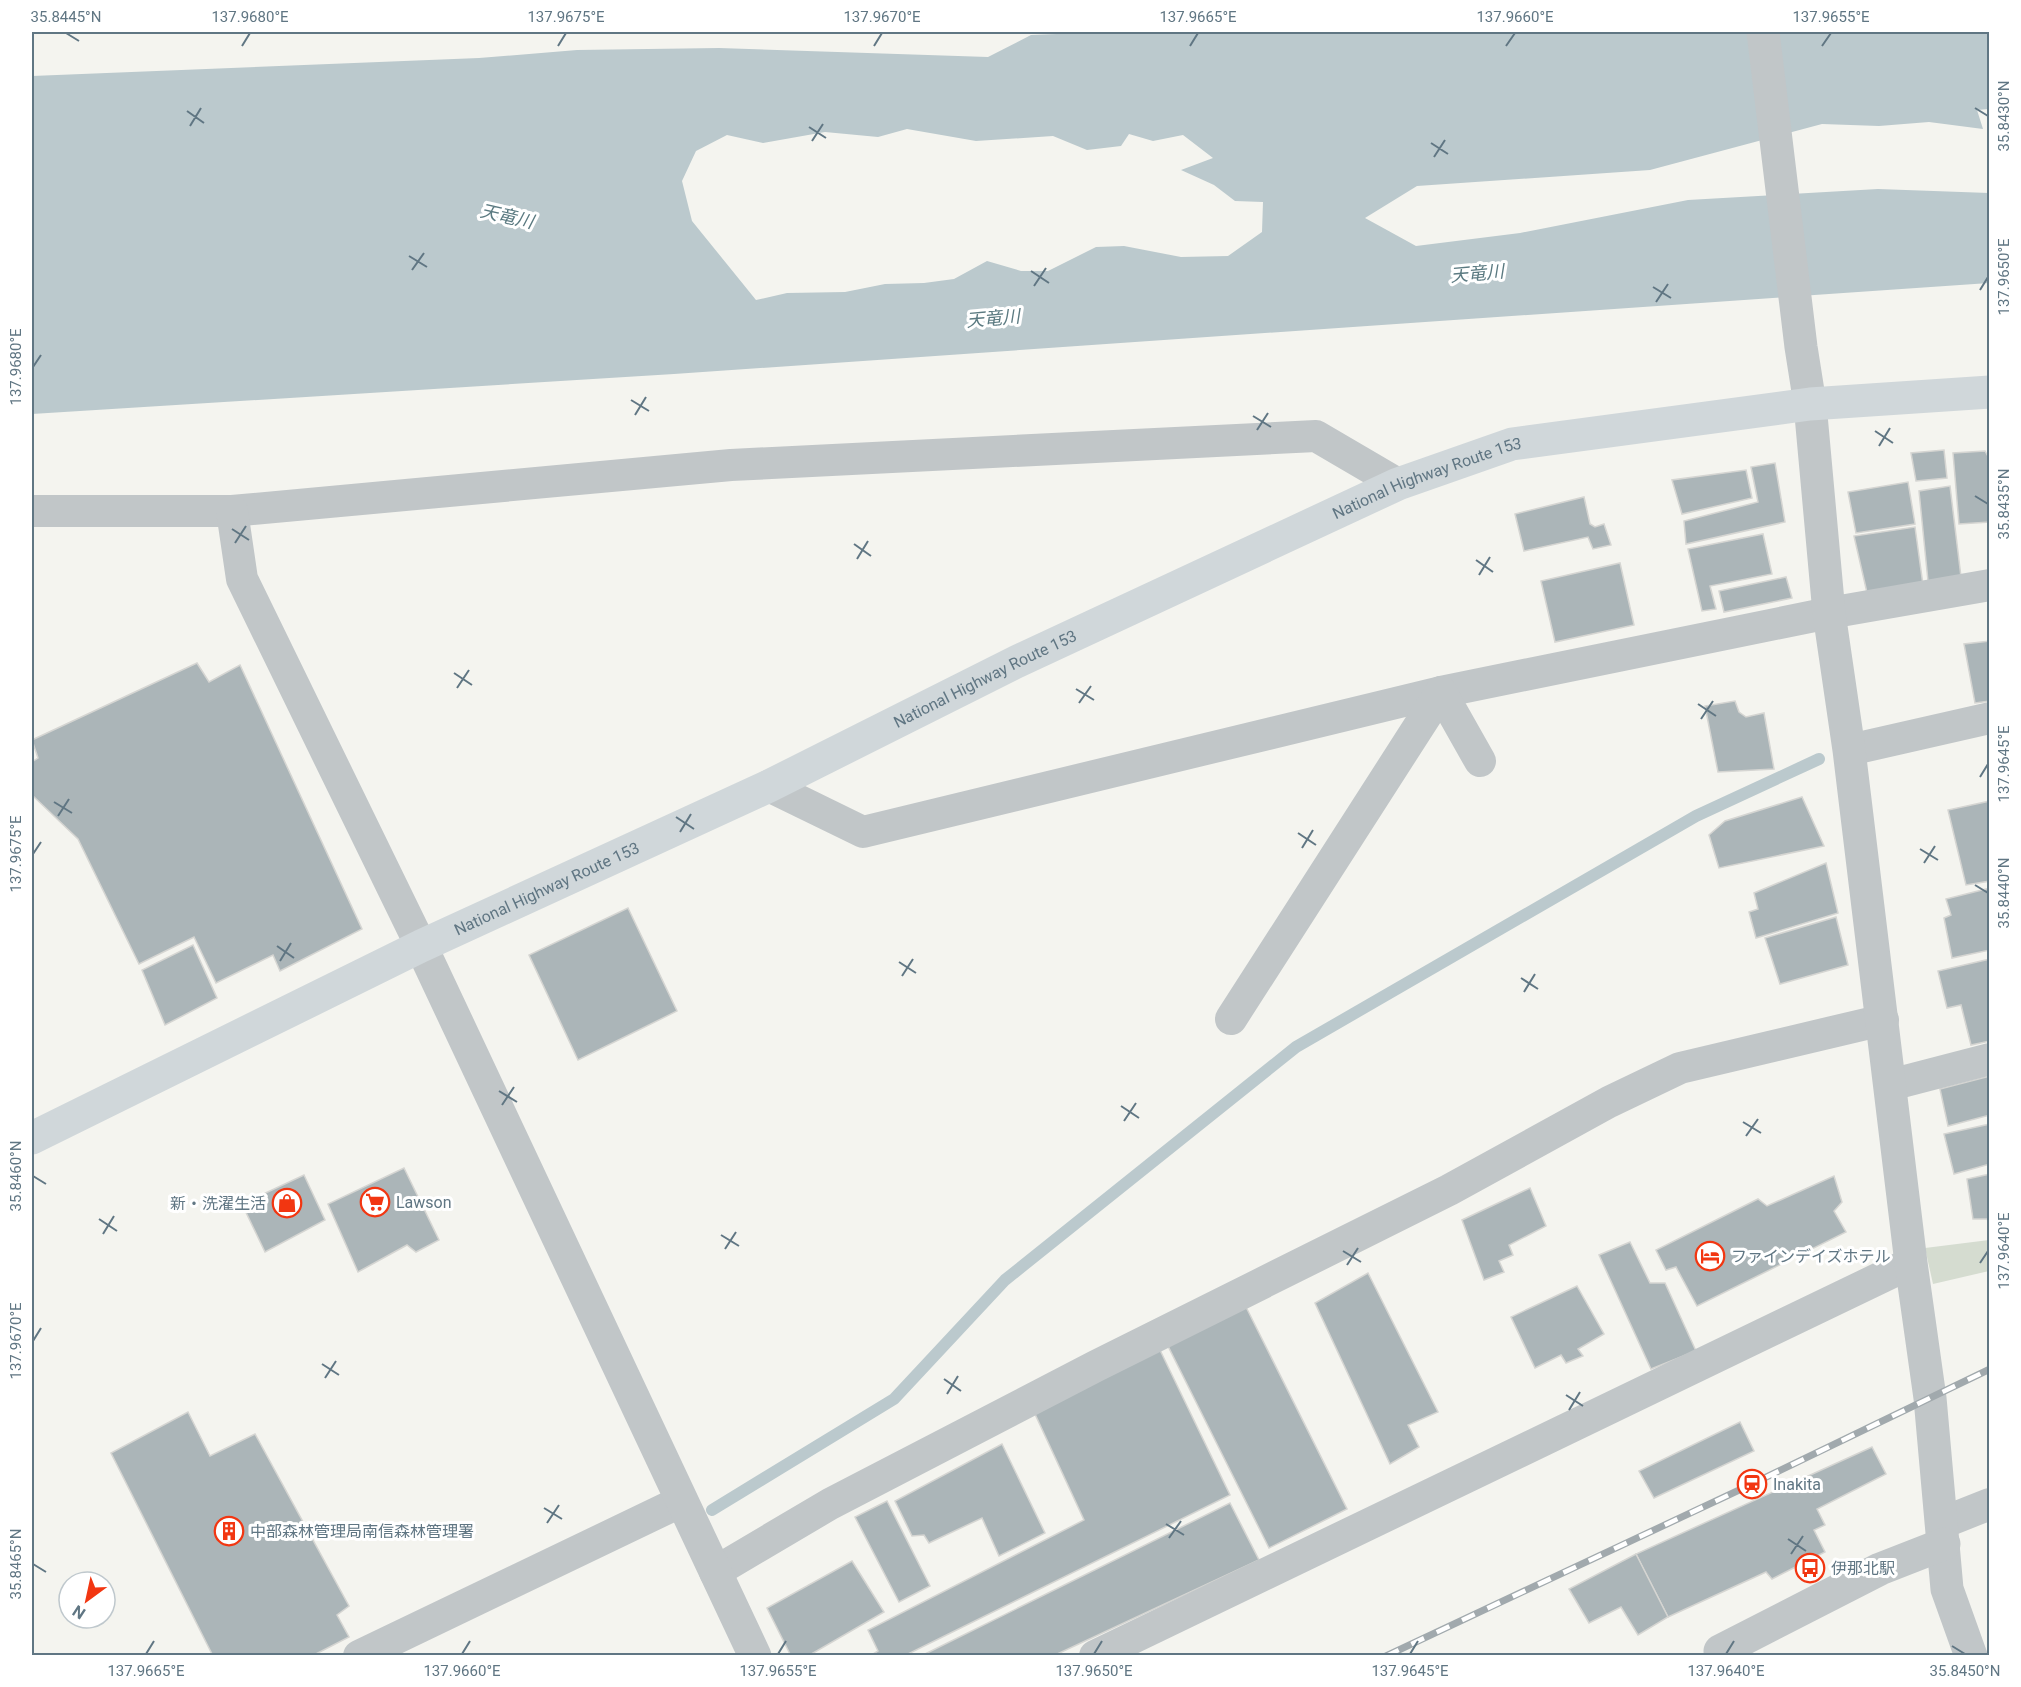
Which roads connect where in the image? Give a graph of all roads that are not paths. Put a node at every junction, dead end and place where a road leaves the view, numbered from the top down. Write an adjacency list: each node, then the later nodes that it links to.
1 (1763, 32): 3 (street)
2 (1989, 392): 3 (highway, National Highway Route 153)
3 (1810, 404): 4 (highway, National Highway Route 153); 8 (street)
4 (1398, 484): 6 (street); 13 (highway, National Highway Route 153)
5 (32, 511): 6 (street)
6 (232, 511): 14 (street)
7 (1989, 585): 8 (street)
8 (1829, 613): 9 (street); 11 (street)
9 (1441, 692): 12 (street); 13 (street); 15 (street)
10 (1989, 718): 11 (street)
11 (1849, 750): 16 (street)
12 (1480, 761)
13 (769, 786): 14 (highway, National Highway Route 153)
14 (421, 946): 19 (highway, National Highway Route 153); 21 (street)
15 (1231, 1019)
16 (1883, 1020): 18 (street); 24 (street)
17 (1989, 1059): 18 (street)
18 (1890, 1084): 20 (street)
19 (32, 1138)
20 (1911, 1263): 23 (street); 27 (street)
21 (682, 1502): 24 (street); 25 (street)
22 (1989, 1504): 23 (street)
23 (1943, 1534): 28 (street); 29 (street)
24 (715, 1572): 26 (street)
25 (359, 1656)
26 (755, 1656)
27 (1095, 1656)
28 (1723, 1656)
29 (1971, 1656)

